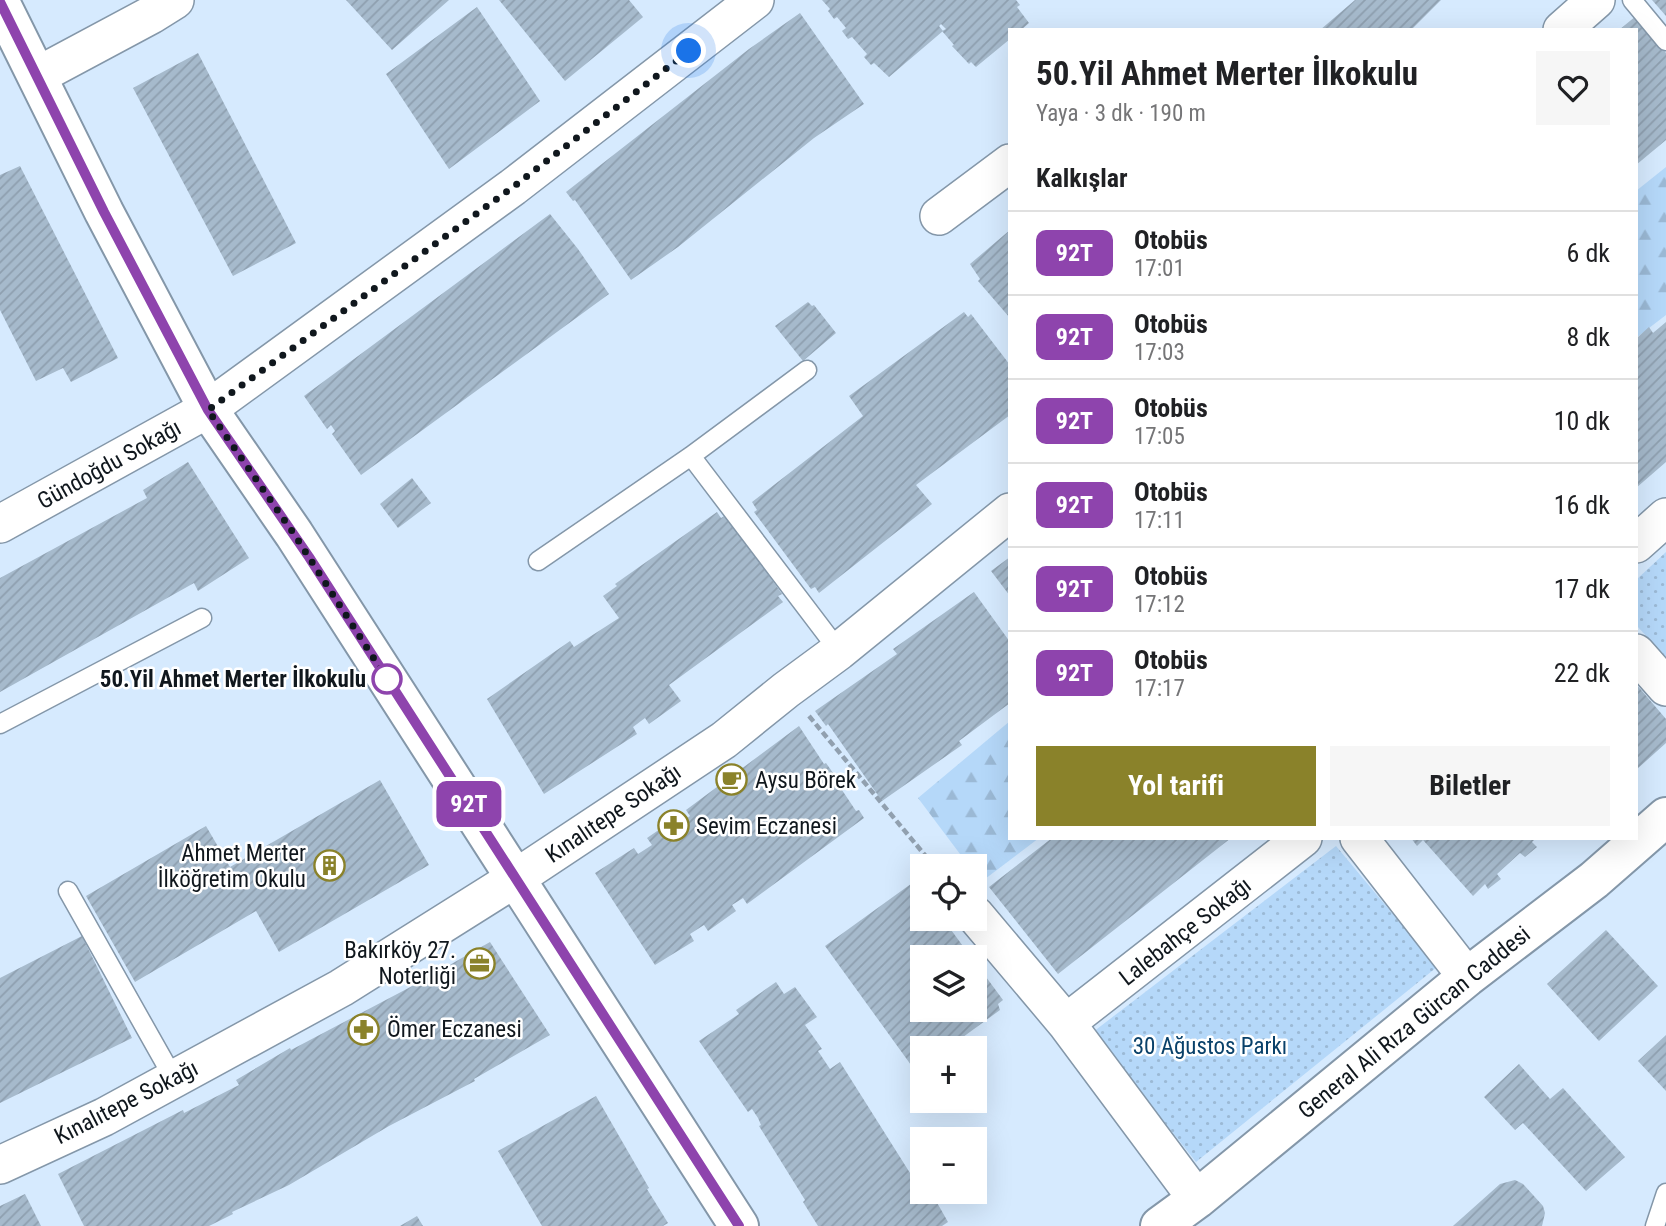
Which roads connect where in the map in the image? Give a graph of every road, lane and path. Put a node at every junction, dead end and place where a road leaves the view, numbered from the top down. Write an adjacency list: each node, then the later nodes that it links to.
1 (174, 0): 8 (street)
2 (755, 0): 12 (street, Gündoğdu Sokağı)
3 (1596, 0): 6 (street)
4 (1632, 0): 7 (lane)
5 (0, 2): 8 (main road)
6 (1564, 28)
7 (1666, 41)
8 (37, 76): 12 (main road)
9 (1008, 164): 10 (street)
10 (939, 216)
11 (807, 370): 13 (lane)
12 (208, 410): 16 (street, Gündoğdu Sokağı); 29 (main road)
13 (691, 456): 18 (lane); 20 (lane)
14 (1008, 514): 20 (street, Kınalıtepe Sokağı)
15 (1666, 517): 17 (street)
16 (0, 524)
17 (1638, 542)
18 (538, 561)
19 (202, 618): 24 (lane)
20 (839, 651): 23 (street, Kınalıtepe Sokağı)
21 (1638, 655): 22 (street)
22 (1666, 687)
23 (786, 690): 28 (path); 29 (street, Kınalıtepe Sokağı)
24 (0, 724)
25 (1666, 817): 32 (main road, General Ali Rıza Gürcan Caddesi)
26 (1300, 840): 33 (street, Lalebahçe Sokağı)
27 (1361, 840): 32 (street)
28 (924, 854)
29 (516, 877): 34 (street, Kınalıtepe Sokağı); 38 (main road)
30 (68, 891): 34 (lane)
31 (987, 929): 33 (street)
32 (1467, 976): 37 (main road, General Ali Rıza Gürcan Caddesi)
33 (1066, 1023): 37 (street)
34 (174, 1079): 35 (street, Kınalıtepe Sokağı)
35 (0, 1165)
36 (1666, 1193): 40 (lane)
37 (1197, 1199): 39 (main road, General Ali Rıza Gürcan Caddesi)
38 (739, 1226)
39 (1160, 1226)
40 (1656, 1226)

